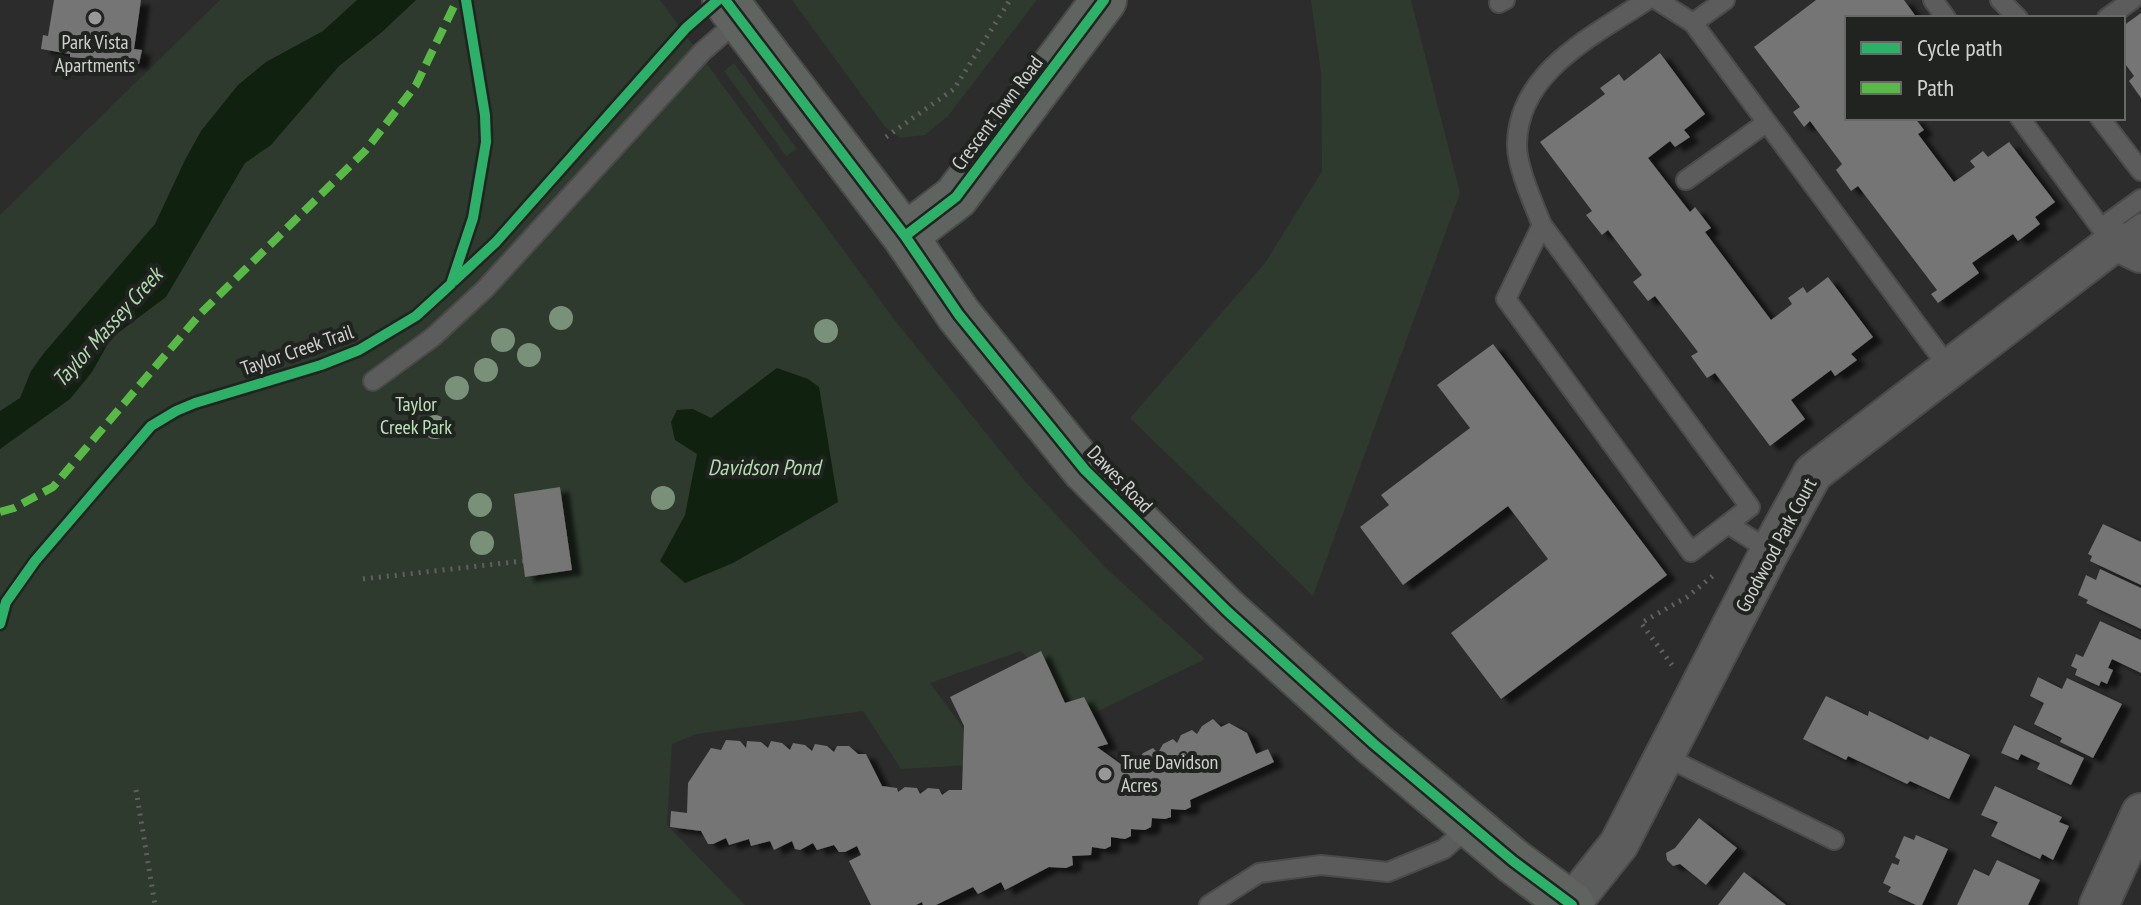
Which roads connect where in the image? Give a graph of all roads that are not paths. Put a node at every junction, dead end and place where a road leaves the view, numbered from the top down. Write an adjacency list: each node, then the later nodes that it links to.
1 (1104, 0): 18 (street, Crescent Town Road)
2 (1647, 0): 17 (lane)
3 (1657, 0): 10 (lane)
4 (1725, 0): 10 (lane)
5 (2000, 0): 8 (lane)
6 (2132, 0): 9 (lane)
7 (733, 10): 18 (street, Dawes Road); 20 (lane)
8 (2016, 16)
9 (2110, 16)
10 (1693, 23): 13 (lane)
11 (2021, 120): 16 (lane)
12 (2102, 120): 14 (lane)
13 (1766, 123): 15 (lane); 19 (lane)
14 (2141, 171)
15 (1686, 180)
16 (2135, 224): 19 (street, Goodwood Park Court)
17 (1542, 225): 21 (lane); 21 (lane)
18 (905, 236): 25 (street, Dawes Road)
19 (1949, 368): 22 (street, Goodwood Park Court)
20 (373, 381)
21 (1728, 524): 22 (lane)
22 (1770, 551): 23 (street, Goodwood Park Court)
23 (1666, 757): 26 (lane); 27 (street, Goodwood Park Court)
24 (2141, 813): 29 (street)
25 (1471, 825): 27 (street, Dawes Road); 28 (lane)
26 (1834, 840)
27 (1572, 904)
28 (1209, 905)
29 (2099, 905)

